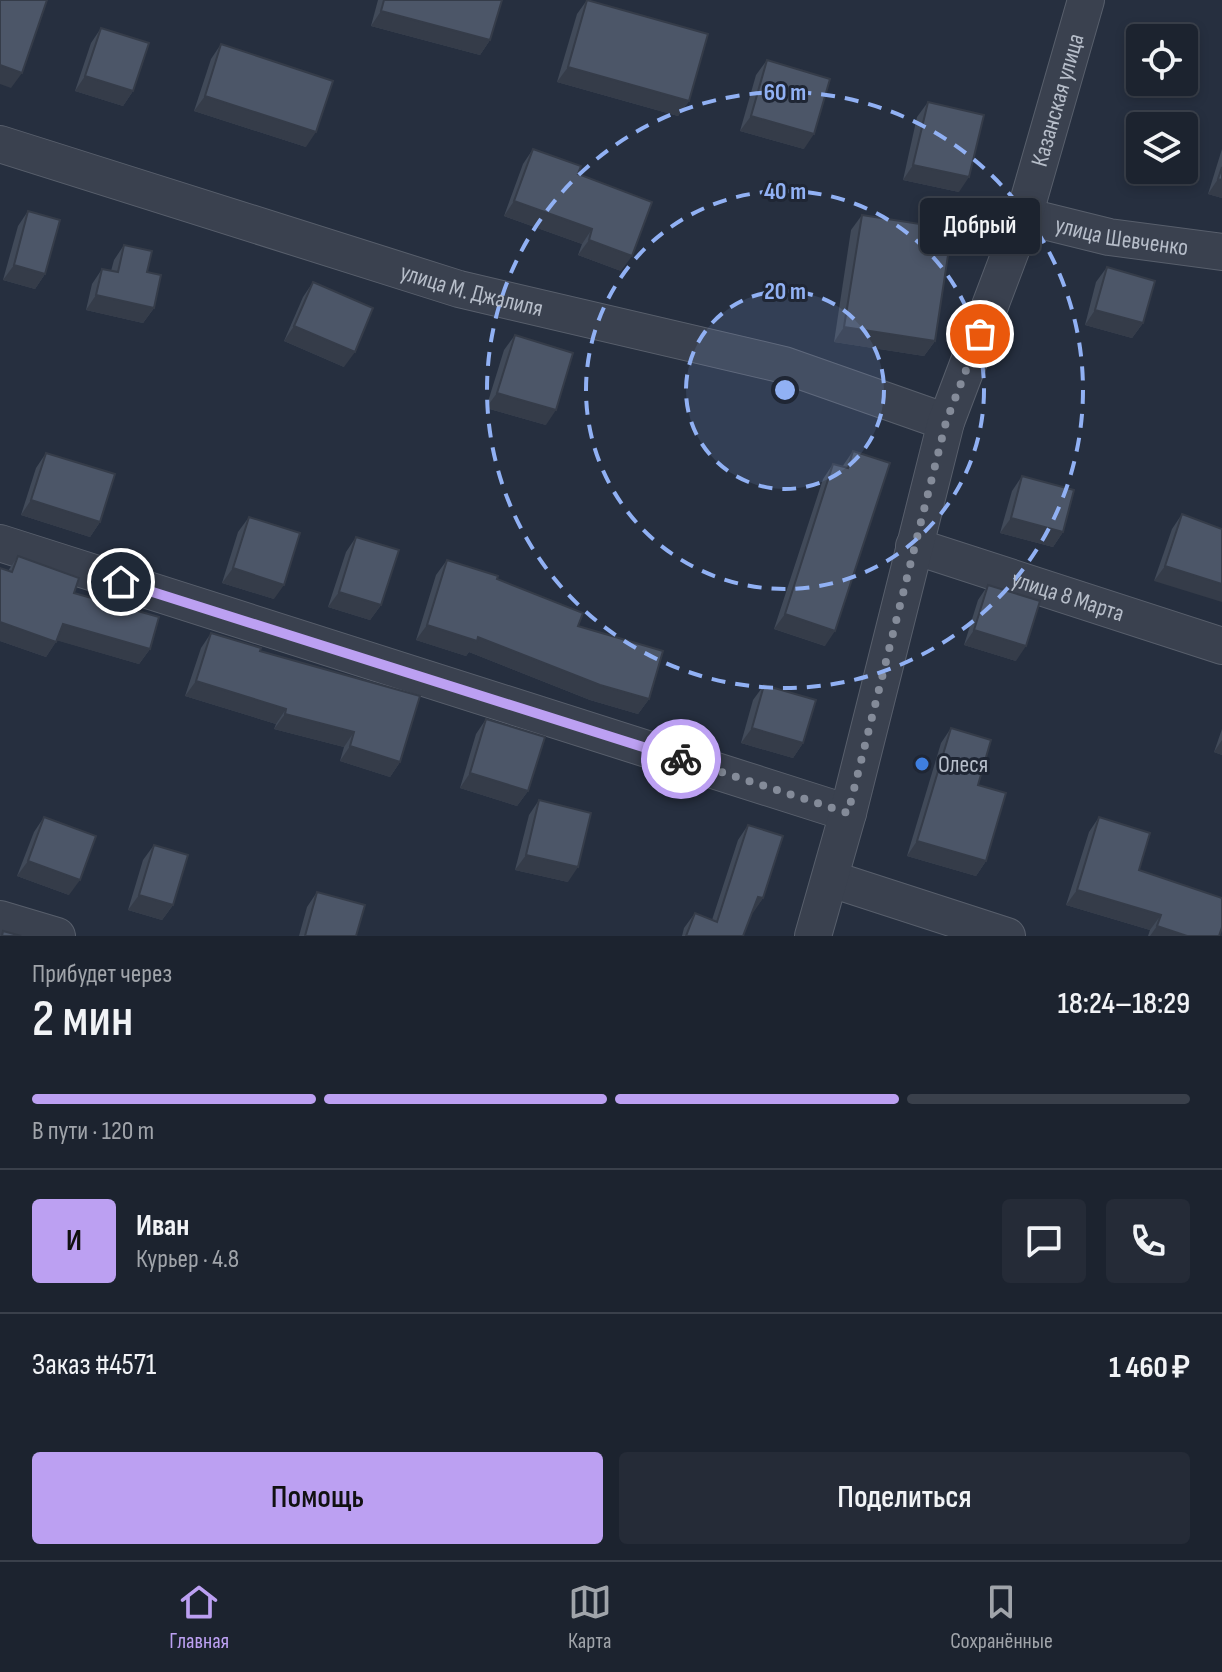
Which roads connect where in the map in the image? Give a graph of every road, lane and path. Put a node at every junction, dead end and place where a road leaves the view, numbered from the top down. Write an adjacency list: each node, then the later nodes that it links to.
1 (1086, 0): 3 (street, Казанская улица)
2 (0, 144): 5 (street, улица М. Джалиля)
3 (1024, 216): 4 (street, улица Шевченко); 5 (street, Казанская улица)
4 (1222, 252)
5 (946, 422): 7 (street, Казанская улица)
6 (0, 543): 9 (street)
7 (914, 546): 8 (street, улица 8 Марта); 9 (street, Казанская улица)
8 (1222, 646)
9 (848, 813): 10 (street, Казанская улица)
10 (831, 879): 13 (street, Казанская улица); 14 (street)
11 (0, 919): 12 (street)
12 (57, 936)
13 (813, 936)
14 (1007, 936)

